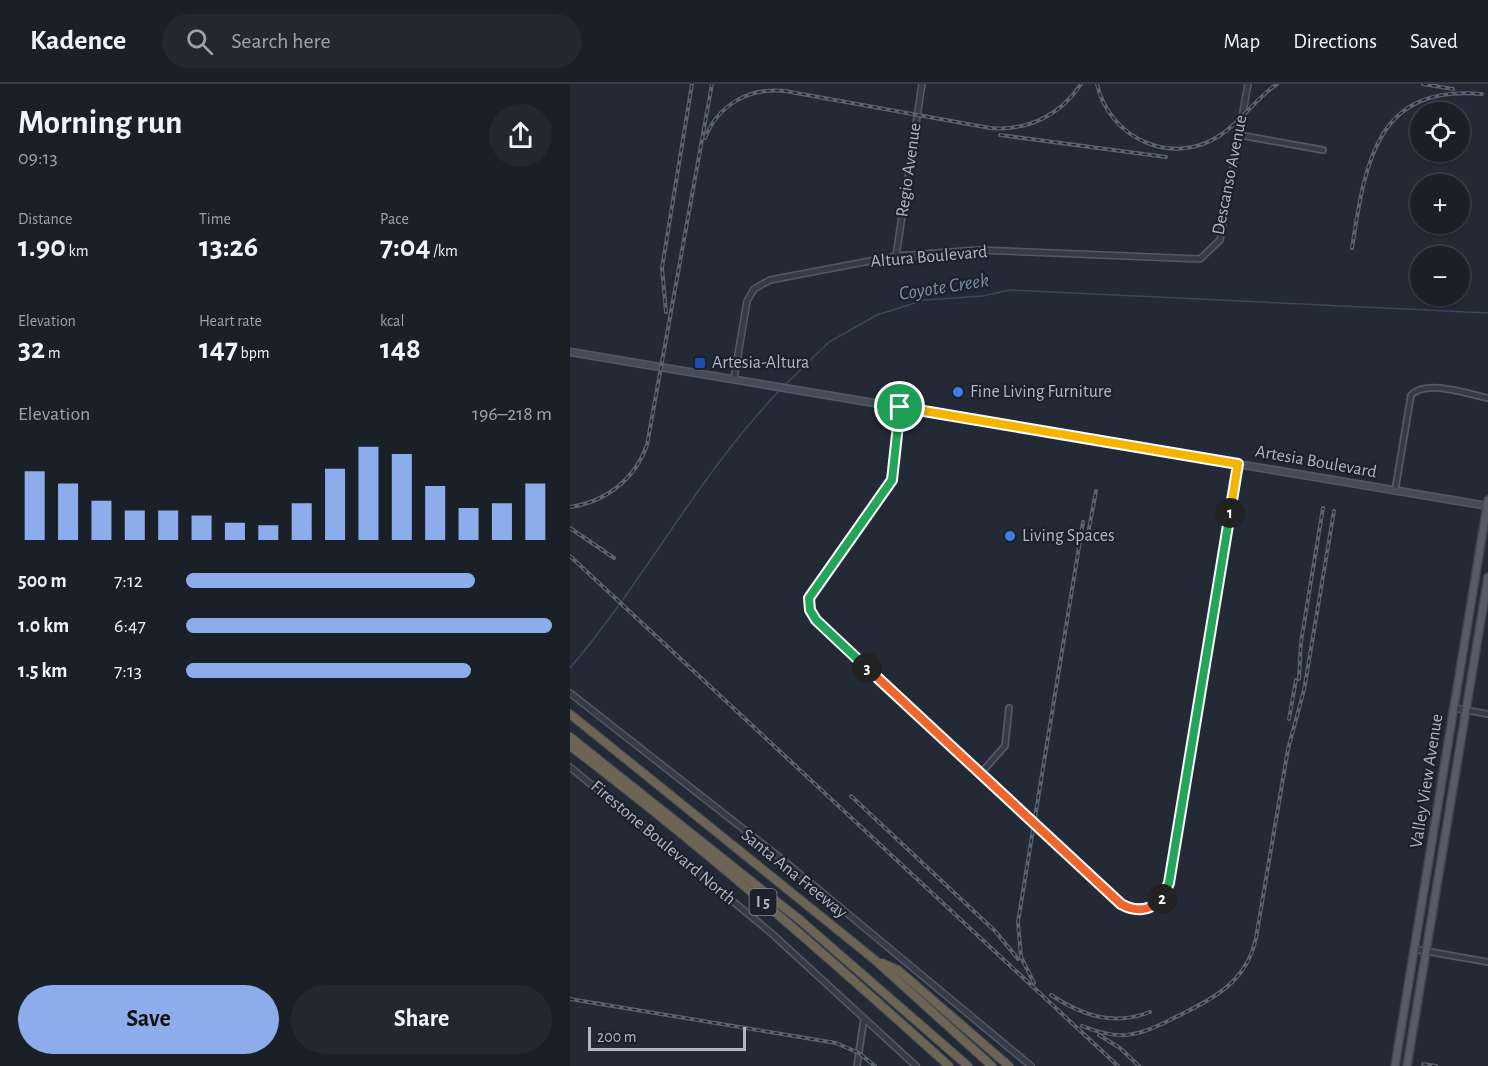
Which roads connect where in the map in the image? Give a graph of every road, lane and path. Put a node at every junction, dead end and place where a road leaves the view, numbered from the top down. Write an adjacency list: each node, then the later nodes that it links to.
1 (922, 84): 5 (street, Regio Avenue)
2 (1248, 84): 3 (street, Descanso Avenue)
3 (1239, 135): 4 (street); 6 (street, Descanso Avenue)
4 (1323, 150)
5 (896, 256): 6 (street, Altura Boulevard); 8 (street, Altura Boulevard)
6 (1200, 259)
7 (570, 352): 8 (main road, Artesia Boulevard)
8 (734, 379): 10 (main road, Artesia Boulevard)
9 (1488, 398): 12 (street)
10 (900, 407): 11 (main road, Artesia Boulevard); 26 (street)
11 (1238, 464): 12 (main road, Artesia Boulevard); 26 (street)
12 (1395, 490): 13 (main road, Artesia Boulevard)
13 (1488, 504): 15 (main road, Valley View Avenue)
14 (1488, 577): 16 (main road, Valley View Avenue)
15 (1470, 612): 16 (main road); 19 (main road, Valley View Avenue)
16 (1482, 614): 20 (main road, Valley View Avenue)
17 (570, 693): 38 (street)
18 (1009, 708): 26 (street)
19 (1454, 708): 20 (street); 27 (main road, Valley View Avenue)
20 (1466, 710): 22 (street); 28 (main road, Valley View Avenue)
21 (570, 714): 29 (highway, Santa Ana Freeway / I 5)
22 (1488, 714)
23 (570, 738): 35 (highway)
24 (570, 746): 34 (highway, I 5)
25 (570, 767): 31 (street, Firestone Boulevard North)
26 (981, 773)
27 (1414, 949): 28 (street); 39 (main road, Valley View Avenue)
28 (1426, 951): 30 (street); 40 (main road, Valley View Avenue)
29 (875, 960): 36 (highway, Santa Ana Freeway / I 5); 37 (highway)
30 (1488, 962)
31 (864, 1018): 32 (street); 33 (street, Firestone Boulevard North)
32 (856, 1066)
33 (916, 1066)
34 (949, 1066)
35 (968, 1066)
36 (992, 1066)
37 (1009, 1066)
38 (1031, 1066)
39 (1395, 1066)
40 (1407, 1066)

